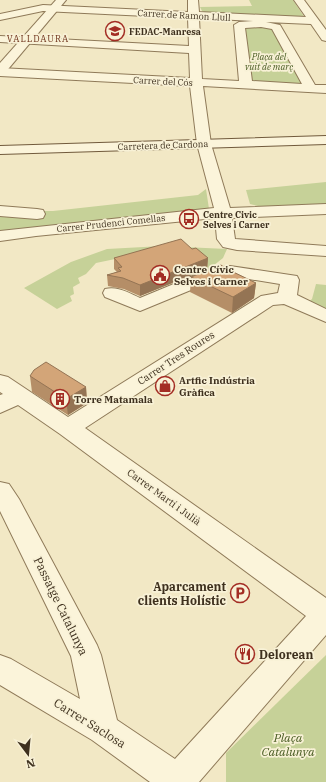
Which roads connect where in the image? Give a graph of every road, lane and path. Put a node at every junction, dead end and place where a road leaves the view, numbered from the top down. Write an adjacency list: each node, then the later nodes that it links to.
1 (193, 0): 5 (street)
2 (299, 0): 6 (street)
3 (58, 4): 4 (street, Carrer de Ramon Llull); 5 (street, Carrer de Ramon Llull); 9 (street)
4 (0, 16)
5 (193, 16): 6 (street, Carrer de Ramon Llull); 10 (street)
6 (313, 21): 8 (street)
7 (0, 38): 9 (street)
8 (326, 38)
9 (26, 40): 10 (street); 11 (street)
10 (194, 50): 12 (street)
11 (0, 72): 12 (street, Carrer del Cós)
12 (196, 82): 13 (street, Carrer del Cós); 17 (street)
13 (246, 85): 14 (street, Carrer del Cós); 14 (street)
14 (311, 88): 15 (street, Carrer del Cós)
15 (326, 89)
16 (326, 140): 17 (street, Carretera de Cardona)
17 (204, 144): 18 (street, Carretera de Cardona); 21 (street)
18 (0, 150)
19 (326, 209): 21 (street, Carrer Prudenci Comellas)
20 (0, 211): 22 (street)
21 (223, 212): 23 (street, Carrer Prudenci Comellas); 24 (street)
22 (37, 214)
23 (0, 236)
24 (326, 252)
25 (112, 293): 26 (street)
26 (287, 298): 27 (street); 29 (street, Carrer Tres Roures)
27 (326, 316)
28 (6, 394): 29 (street, Carrer Martí i Julià)
29 (68, 428): 31 (street, Carrer Martí i Julià)
30 (0, 491): 33 (street, Passatge Catalunya)
31 (326, 614): 34 (street)
32 (0, 669): 33 (street, Carrer Saclosa)
33 (103, 729): 34 (street, Carrer Saclosa)
34 (178, 782)

